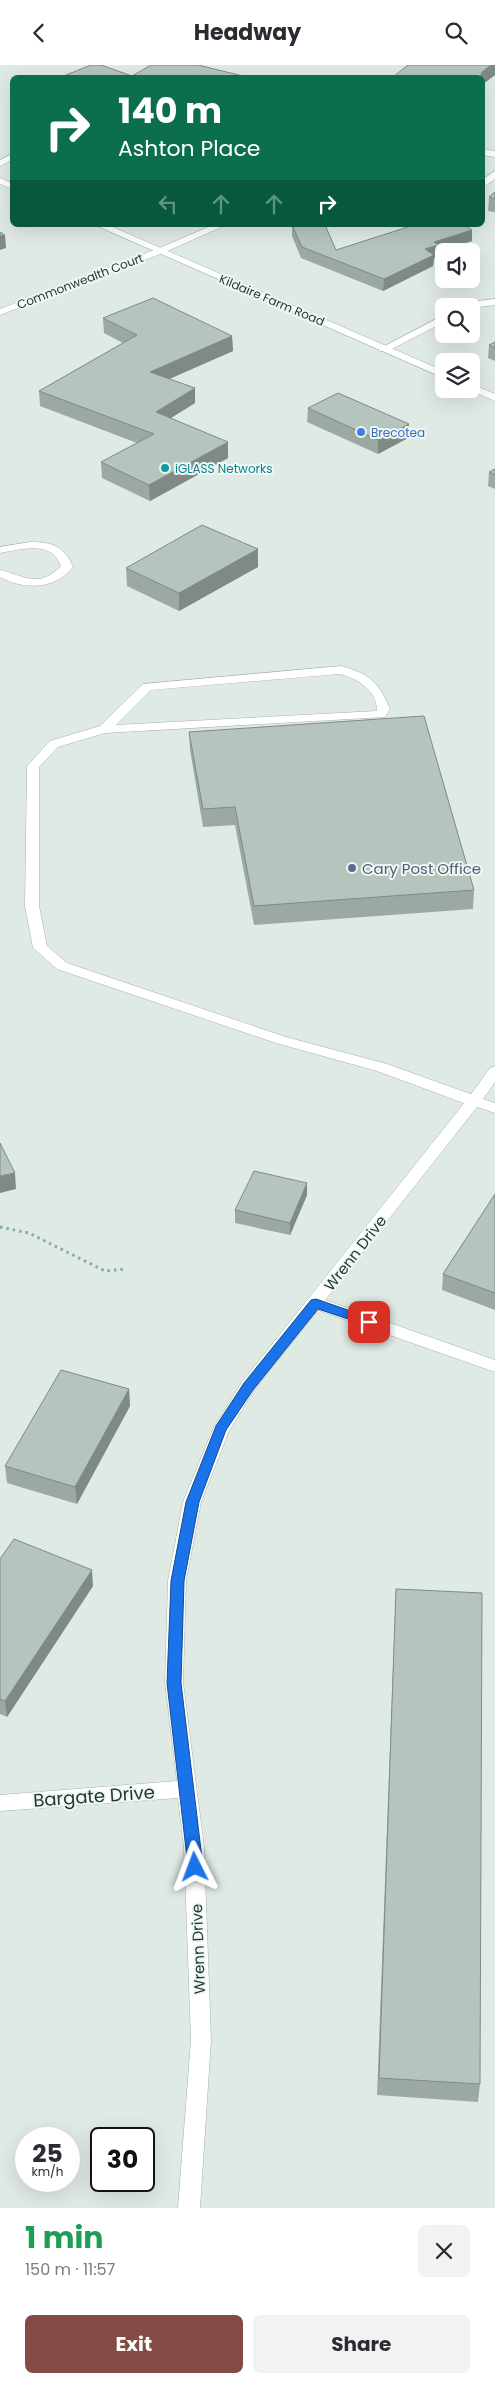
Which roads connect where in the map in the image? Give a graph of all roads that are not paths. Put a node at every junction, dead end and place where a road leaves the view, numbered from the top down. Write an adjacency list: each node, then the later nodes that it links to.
1 (495, 173): 2 (street)
2 (485, 182)
3 (105, 227): 5 (street, Kildaire Farm Road)
4 (216, 227): 5 (street, Commonwealth Court)
5 (160, 251): 8 (street, Commonwealth Court); 10 (street, Kildaire Farm Road)
6 (495, 302): 7 (street)
7 (480, 304)
8 (0, 312)
9 (435, 323): 10 (street)
10 (384, 349): 11 (street, Kildaire Farm Road)
11 (435, 371)
12 (480, 391): 13 (street)
13 (495, 398)
14 (0, 550): 15 (street)
15 (0, 573)
16 (104, 729): 16 (street); 18 (street)
17 (495, 1071): 18 (street, Wrenn Drive)
18 (474, 1101): 19 (street); 20 (street, Wrenn Drive)
19 (495, 1108)
20 (316, 1303): 21 (street); 22 (street, Wrenn Drive)
21 (495, 1366)
22 (187, 1789): 23 (street, Bargate Drive); 24 (street, Wrenn Drive)
23 (0, 1803)
24 (189, 2208)

